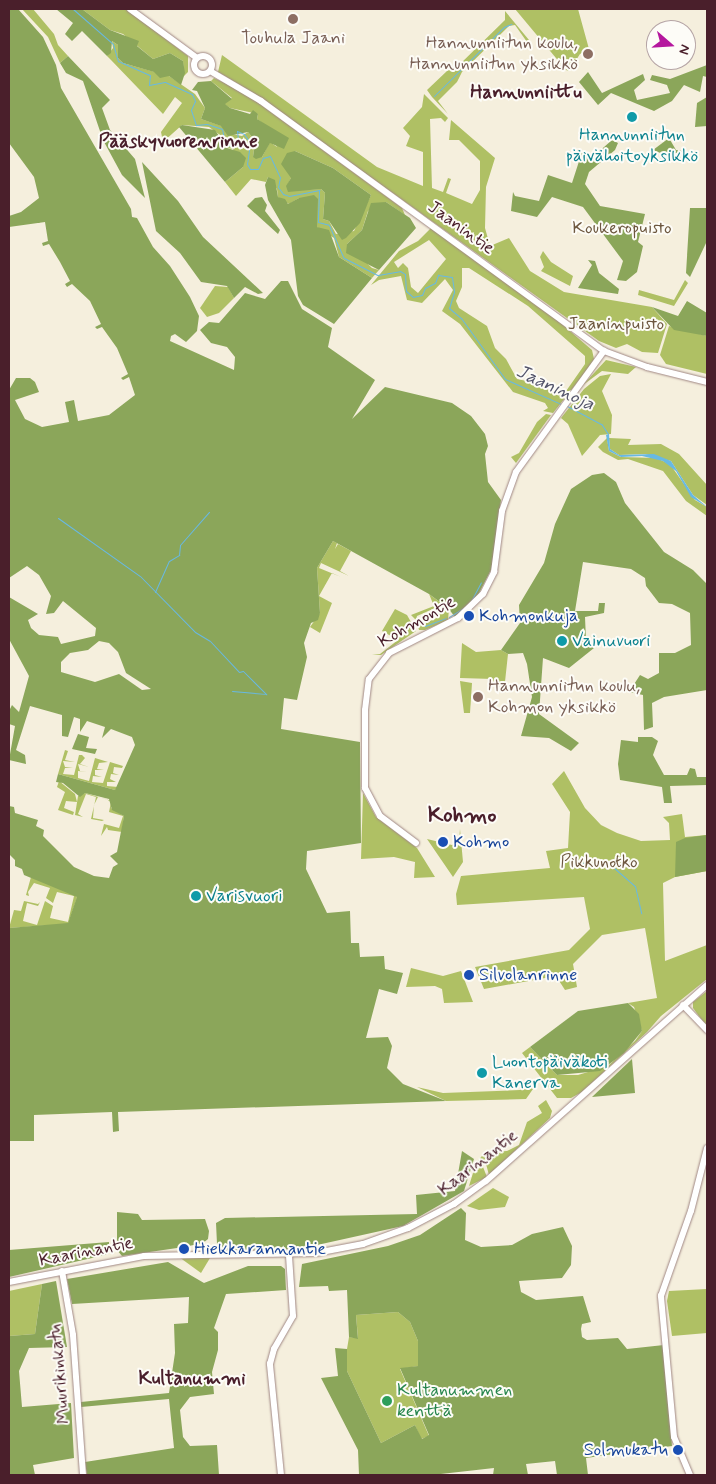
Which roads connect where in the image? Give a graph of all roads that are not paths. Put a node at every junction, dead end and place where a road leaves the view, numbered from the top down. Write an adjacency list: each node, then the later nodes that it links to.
1 (130, 9): 2 (main road)
2 (196, 58): 3 (main road); 3 (main road)
3 (210, 71): 4 (main road, Jaanintie)
4 (604, 351): 5 (main road, Jaanintie); 6 (main road, Kohmontie)
5 (707, 382)
6 (416, 843)
7 (707, 985): 8 (main road, Kaarinantie)
8 (683, 1004): 9 (main road); 11 (main road, Kaarinantie)
9 (707, 1030)
10 (707, 1148): 16 (main road)
11 (289, 1256): 12 (main road, Kaarinantie); 15 (main road)
12 (62, 1271): 13 (main road, Kaarinantie); 14 (main road, Muurikinkatu)
13 (9, 1282)
14 (83, 1475)
15 (281, 1475)
16 (690, 1475)

